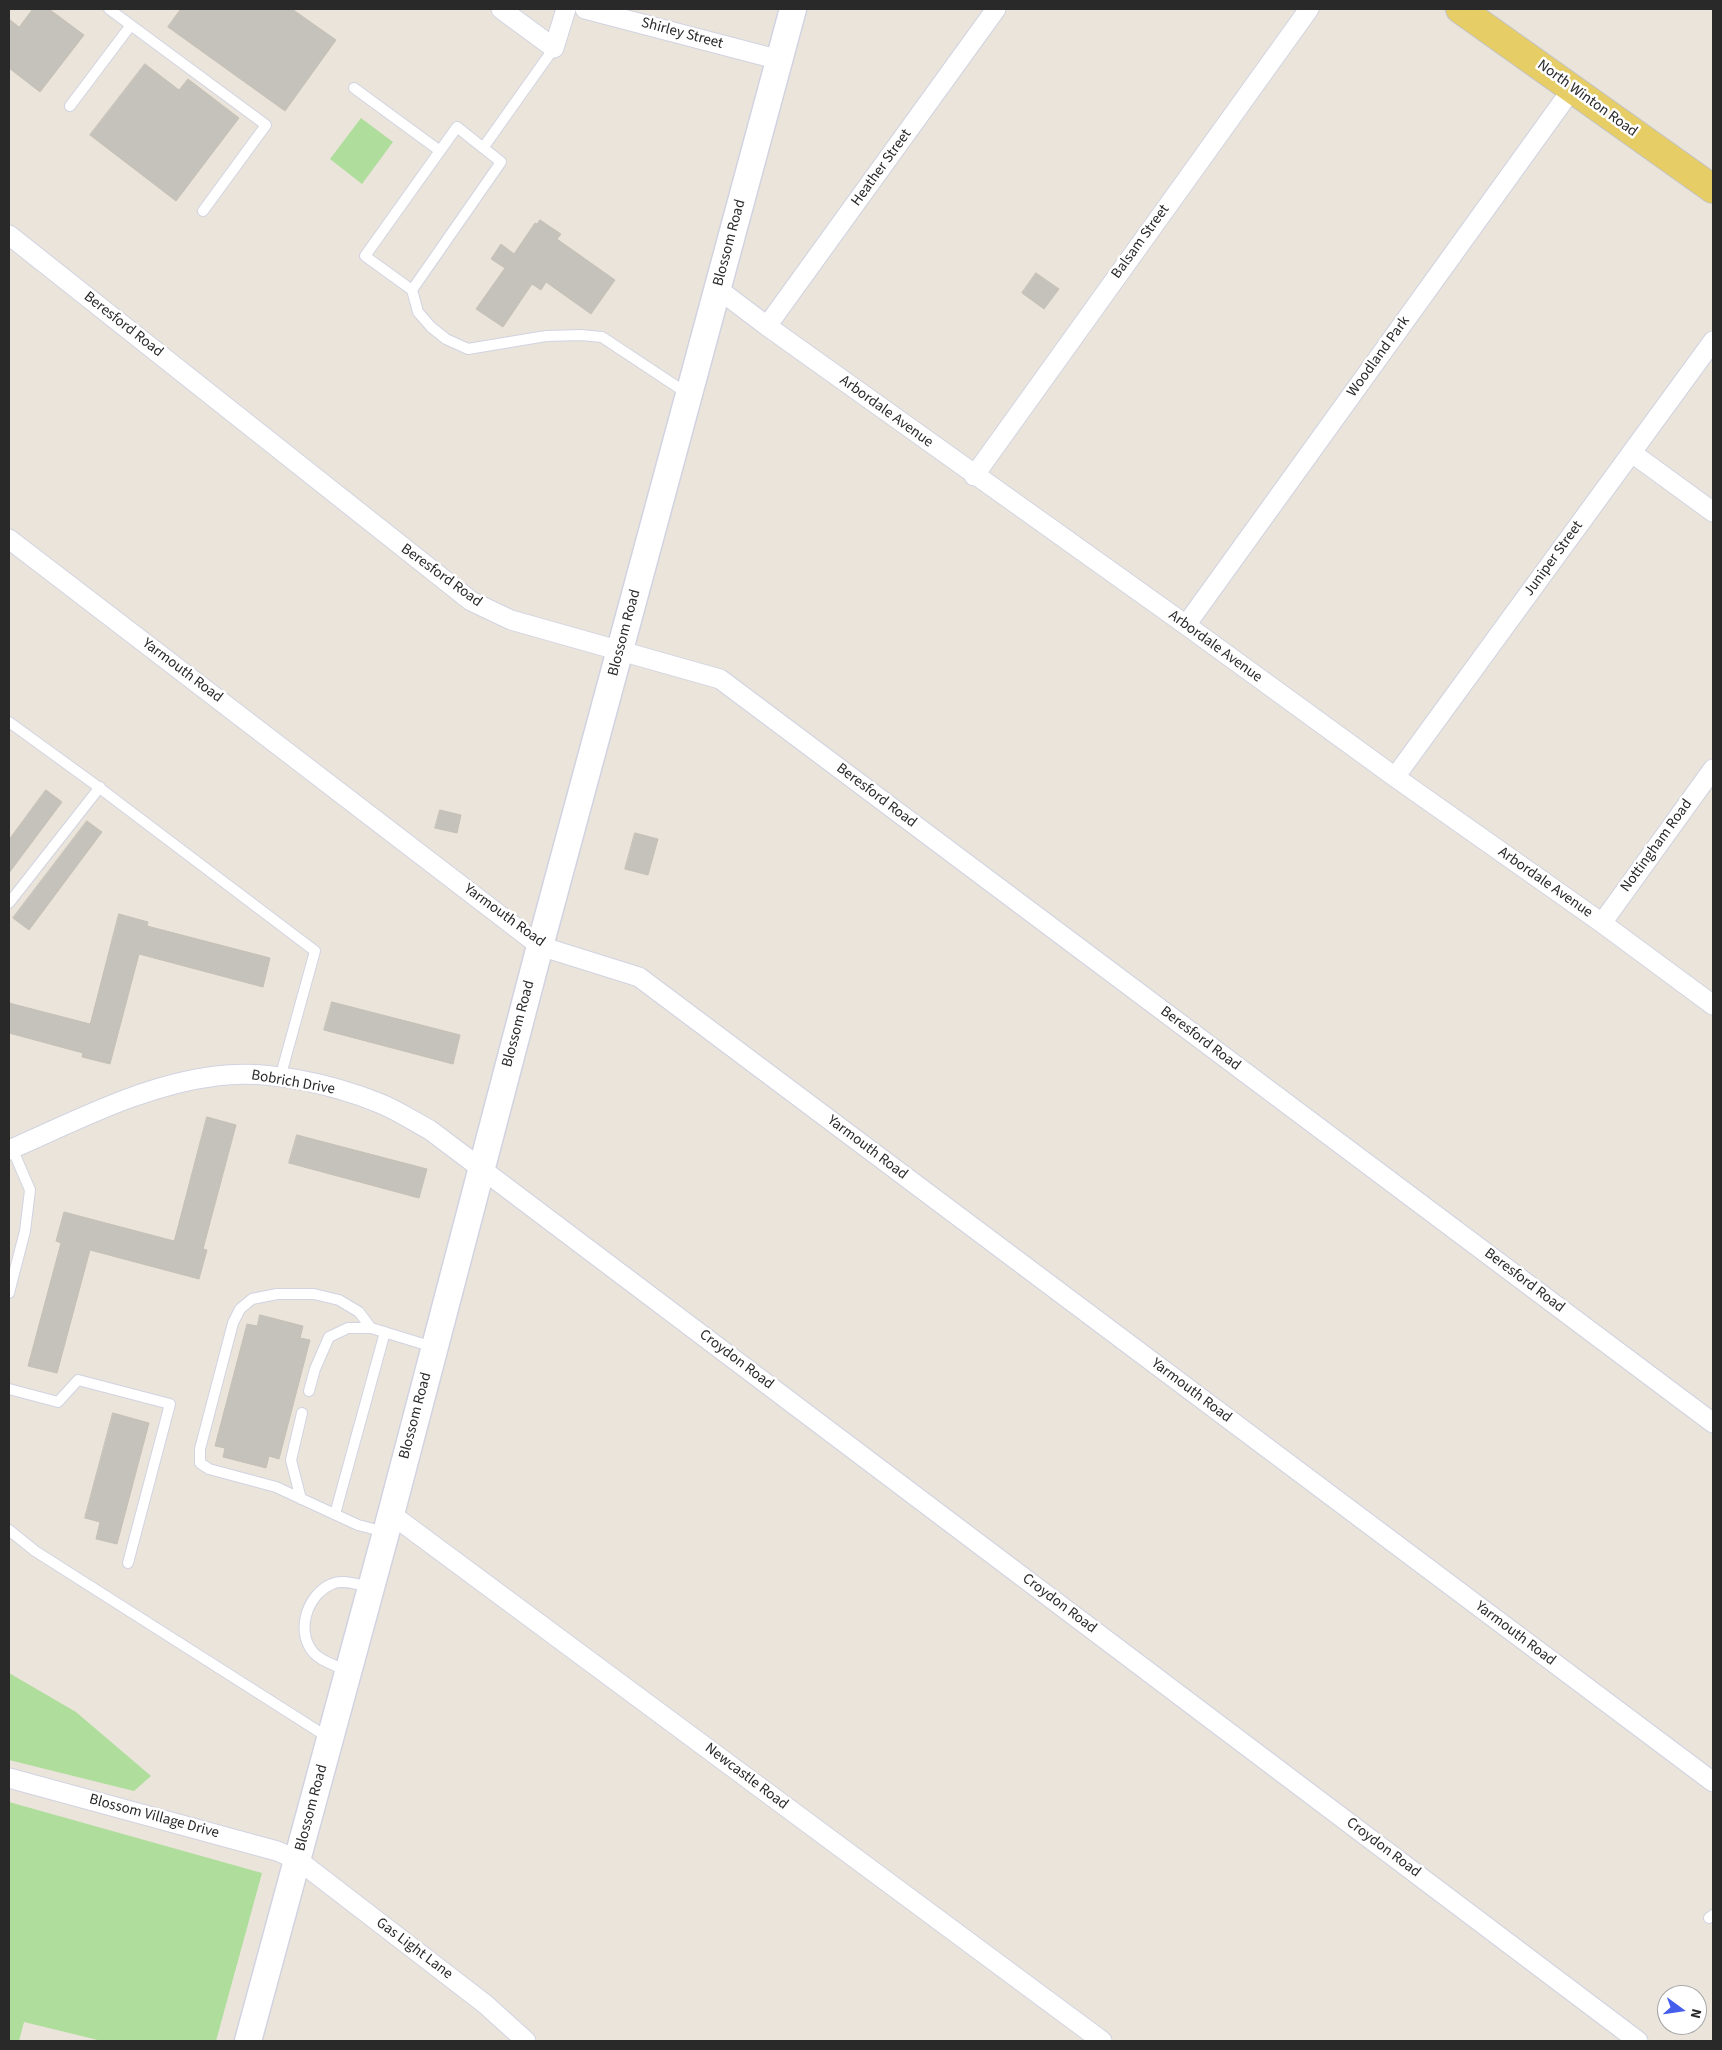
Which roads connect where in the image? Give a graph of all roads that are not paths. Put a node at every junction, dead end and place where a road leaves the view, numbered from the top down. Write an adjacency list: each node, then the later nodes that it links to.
1 (109, 9): 9 (lane)
2 (501, 9): 10 (street)
3 (566, 9): 10 (street)
4 (585, 9): 11 (street, Shirley Street)
5 (794, 9): 11 (street, Blossom Road)
6 (996, 9): 22 (street, Heather Street)
7 (1309, 9): 26 (street, Balsam Street)
8 (1460, 9): 13 (main road, North Winton Road)
9 (131, 25): 14 (lane); 18 (lane)
10 (554, 48): 15 (lane)
11 (780, 60): 20 (street, Blossom Road)
12 (354, 88): 16 (lane)
13 (1572, 89): 17 (main road, North Winton Road); 29 (street, Woodland Park)
14 (70, 106)
15 (483, 148): 16 (lane); 21 (lane)
16 (440, 151): 21 (lane)
17 (1713, 189)
18 (203, 211)
19 (9, 234): 30 (street, Beresford Road)
20 (718, 289): 22 (street, Arbordale Avenue); 24 (street, Blossom Road)
21 (412, 290): 24 (lane)
22 (767, 326): 26 (street, Arbordale Avenue)
23 (1713, 341): 25 (street, Juniper Street)
24 (689, 395): 30 (street, Blossom Road)
25 (1632, 453): 27 (street); 33 (street, Juniper Street)
26 (974, 476): 29 (street, Arbordale Avenue)
27 (1713, 512)
28 (9, 539): 37 (street, Yarmouth Road)
29 (1186, 625): 33 (street, Arbordale Avenue)
30 (620, 651): 37 (street, Blossom Road); 49 (street, Beresford Road)
31 (9, 722): 34 (lane)
32 (1713, 769): 36 (street, Nottingham Road)
33 (1395, 777): 36 (street, Arbordale Avenue)
34 (100, 788): 35 (lane); 39 (lane)
35 (9, 903)
36 (1602, 923): 38 (street, Arbordale Avenue)
37 (540, 946): 41 (street, Blossom Road); 59 (street, Yarmouth Road)
38 (1713, 1005)
39 (280, 1078): 40 (street, Bobrich Drive); 41 (street, Bobrich Drive)
40 (10, 1149): 42 (lane)
41 (481, 1167): 45 (street, Blossom Road); 64 (street, Croydon Road)
42 (9, 1293)
43 (371, 1328): 44 (lane); 47 (lane); 50 (lane)
44 (386, 1332): 45 (lane); 51 (lane)
45 (434, 1347): 52 (street, Blossom Road)
46 (9, 1389): 54 (lane)
47 (309, 1391)
48 (302, 1413): 50 (lane)
49 (1713, 1423)
50 (301, 1499): 51 (lane)
51 (335, 1514): 52 (lane)
52 (389, 1523): 55 (street, Blossom Road); 63 (street, Newcastle Road)
53 (9, 1530): 57 (lane)
54 (128, 1562)
55 (371, 1588): 56 (street, Blossom Road); 56 (lane)
56 (349, 1671): 57 (street, Blossom Road)
57 (330, 1739): 60 (street, Blossom Road)
58 (9, 1778): 60 (street, Blossom Village Drive)
59 (1713, 1782)
60 (298, 1860): 61 (street, Blossom Road); 62 (street, Gas Light Lane)
61 (248, 2041)
62 (526, 2041)
63 (1102, 2041)
64 (1638, 2041)

